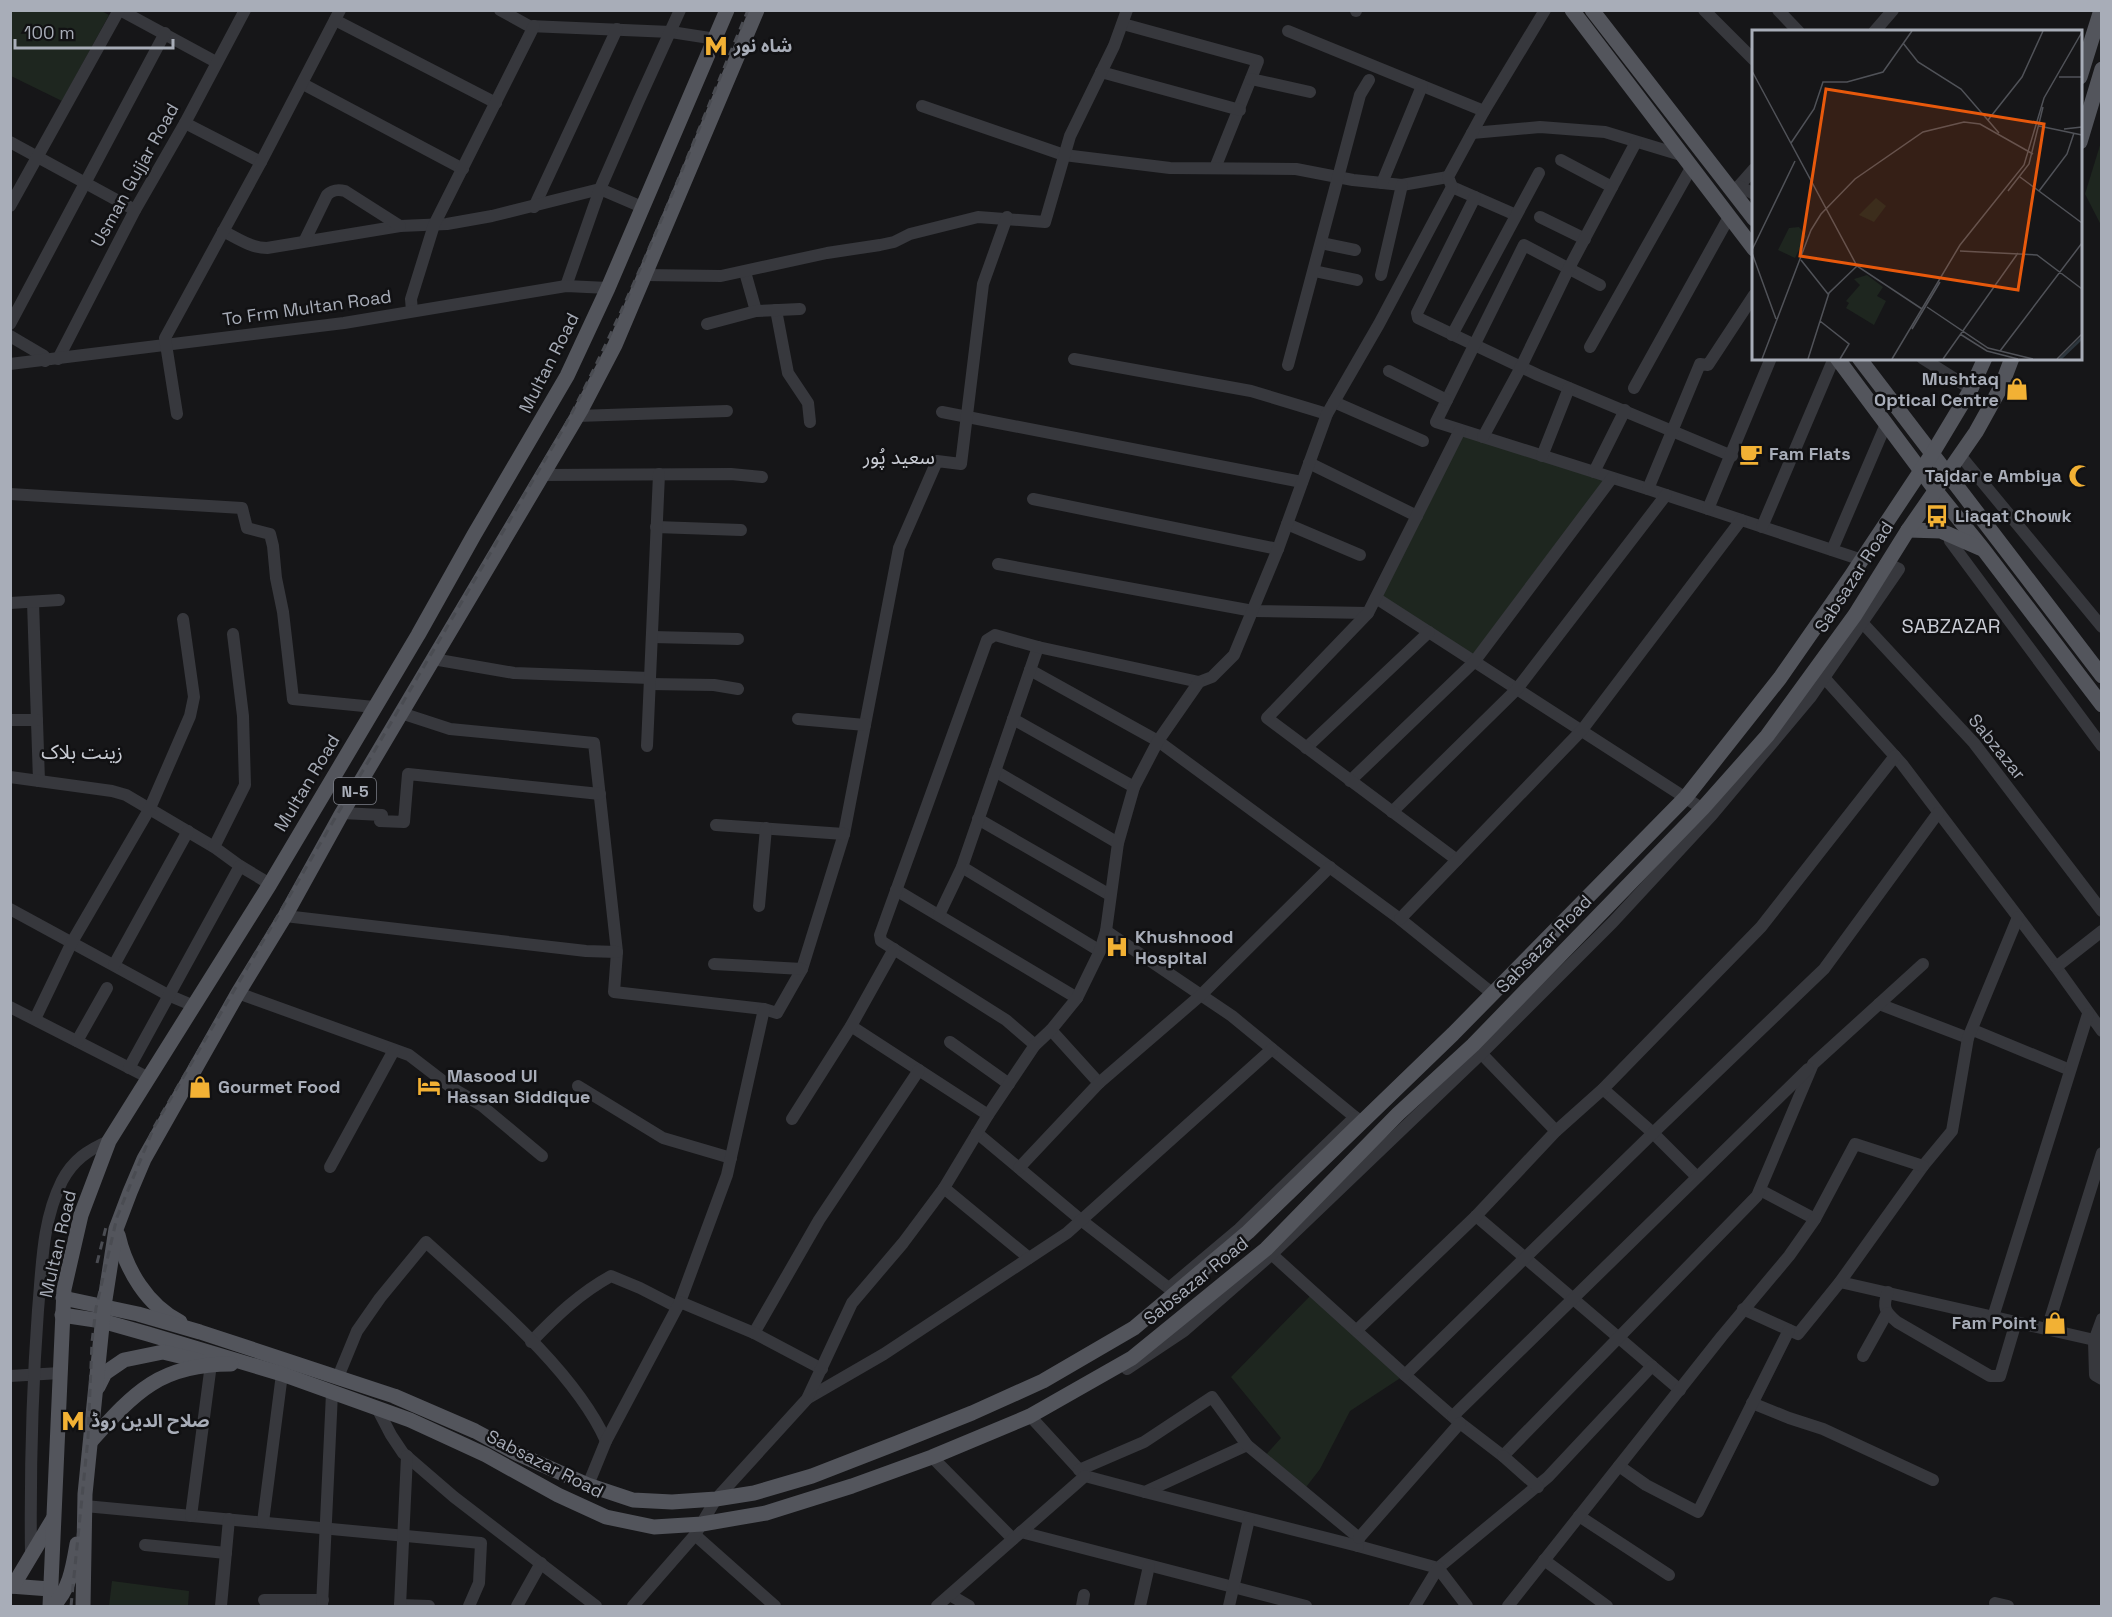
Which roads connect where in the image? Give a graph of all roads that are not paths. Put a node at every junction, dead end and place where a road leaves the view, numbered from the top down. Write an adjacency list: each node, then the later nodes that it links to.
1 (120, 10): 23 (street); 46 (street)
2 (500, 10): 17 (street)
3 (680, 10): 22 (street)
4 (728, 10): 24 (main road, Multan Road / N-5)
5 (756, 10): 84 (main road, N-5)
6 (1128, 10): 16 (street)
7 (1545, 10): 38 (street)
8 (1572, 10): 45 (main road)
9 (1592, 10): 60 (main road)
10 (1704, 10): 25 (street)
11 (1778, 10): 20 (street)
12 (1893, 10): 21 (street)
13 (2101, 10): 28 (main road)
14 (242, 11): 26 (street, Usman Gujjar Road)
15 (338, 15): 32 (street); 35 (street)
16 (1123, 24): 29 (street); 30 (street)
17 (534, 26): 18 (street); 35 (street)
18 (617, 29): 22 (street); 65 (street)
19 (1288, 30): 33 (street)
20 (1797, 30)
21 (1876, 30)
22 (670, 32): 24 (street); 61 (street)
23 (165, 33): 26 (street); 56 (street)
24 (716, 39): 66 (main road, Multan Road / N-5)
25 (1752, 58)
26 (216, 62): 39 (street, Usman Gujjar Road)
27 (2102, 69): 41 (main road)
28 (2082, 71)
29 (1101, 72): 37 (street); 44 (street)
30 (1251, 79): 34 (street); 37 (street)
31 (1369, 80): 54 (street)
32 (303, 84): 48 (street); 51 (street)
33 (1422, 86): 38 (street); 57 (street)
34 (1310, 92)
35 (495, 103): 51 (street)
36 (922, 106): 44 (street)
37 (1240, 110): 49 (street)
38 (1484, 111): 40 (street)
39 (185, 123): 48 (street); 67 (street, Usman Gujjar Road)
40 (1472, 133): 43 (street); 55 (street)
41 (2082, 135)
42 (10, 142): 46 (street)
43 (1636, 142): 45 (street); 59 (street)
44 (1064, 155): 49 (street); 70 (street)
45 (1681, 155): 50 (main road)
46 (37, 157): 56 (street); 64 (street)
47 (1561, 160): 59 (street)
48 (261, 162): 75 (street)
49 (1215, 168): 54 (street)
50 (1691, 168): 72 (main road); 101 (street)
51 (463, 169): 73 (street)
52 (1752, 171): 60 (street)
53 (1539, 172): 68 (street)
54 (1338, 177): 57 (street); 78 (street)
55 (1450, 182): 58 (street); 63 (street); 120 (street)
56 (86, 183): 67 (street); 95 (street)
57 (1382, 183): 58 (street)
58 (1402, 185): 85 (street)
59 (1612, 187): 76 (street)
60 (1736, 188): 62 (street); 69 (main road)
61 (600, 189): 65 (street); 66 (street); 88 (street)
62 (1752, 193)
63 (1475, 198): 68 (street); 97 (street)
64 (10, 206)
65 (534, 207): 73 (street)
66 (642, 207): 89 (main road, Multan Road / N-5)
67 (135, 210): 102 (street, Usman Gujjar Road)
68 (1516, 215): 97 (street)
69 (1752, 216)
70 (1007, 217): 83 (street); 127 (street)
71 (1540, 217): 76 (street)
72 (1729, 218): 79 (main road); 117 (street)
73 (434, 225): 74 (street); 93 (street)
74 (400, 226): 77 (street); 77 (street)
75 (223, 231): 77 (street); 99 (street)
76 (1585, 238): 81 (street)
77 (305, 240)
78 (1321, 243): 80 (street); 82 (street)
79 (1752, 247)
80 (1355, 250)
81 (1569, 268): 87 (street); 100 (street); 114 (street)
82 (1314, 271): 86 (street); 113 (street)
83 (744, 272): 84 (street); 94 (street)
84 (644, 275): 126 (main road, N-5)
85 (1381, 275)
86 (1357, 280)
87 (1600, 285)
88 (566, 286): 89 (street, To Frm Multan Road); 93 (street, To Frm Multan Road)
89 (608, 288): 193 (main road, Multan Road / N-5)
90 (1752, 298): 131 (street)
91 (800, 309): 92 (street)
92 (776, 310): 94 (street); 128 (street)
93 (412, 311): 99 (street, To Frm Multan Road)
94 (756, 311): 96 (street)
95 (10, 324)
96 (707, 324)
97 (1452, 335): 100 (street)
98 (10, 336): 111 (street)
99 (166, 345): 102 (street, To Frm Multan Road); 124 (street)
100 (1475, 345): 114 (street); 119 (street)
101 (1590, 347)
102 (58, 359): 111 (street, To Frm Multan Road)
103 (1074, 359): 125 (street)
104 (1770, 360): 137 (street)
105 (1835, 360): 156 (street)
106 (1838, 360): 129 (main road)
107 (1861, 360): 134 (main road)
108 (1925, 360): 118 (street)
109 (1983, 360): 118 (main road, Sabsazar Road)
110 (2011, 360): 135 (main road, Sabsazar Road)
111 (45, 361): 112 (street, To Frm Multan Road)
112 (10, 364)
113 (1288, 365)
114 (1521, 367): 116 (street); 132 (street)
115 (1389, 371): 119 (street)
116 (1569, 388): 121 (street); 136 (street)
117 (1634, 388)
118 (1971, 389): 134 (main road, Sabsazar Road)
119 (1447, 400): 130 (street)
120 (1334, 402): 125 (street); 133 (street)
121 (1625, 410): 131 (street); 140 (street)
122 (727, 411): 126 (street)
123 (942, 412): 127 (street)
124 (177, 414)
125 (1327, 414): 138 (street)
126 (577, 416): 143 (main road, N-5)
127 (966, 417): 146 (street); 199 (street)
128 (810, 422)
129 (1886, 424): 139 (main road); 163 (street)
130 (1460, 430): 132 (street); 153 (street)
131 (1674, 431): 137 (street); 147 (street)
132 (1483, 437): 136 (street)
133 (1423, 441)
134 (1932, 454): 139 (main road, Sabsazar Road); 142 (main road)
135 (1960, 455): 142 (main road, Sabsazar Road); 171 (street)
136 (1542, 456): 140 (street)
137 (1732, 456): 152 (street)
138 (1310, 463): 146 (street); 153 (street)
139 (1921, 471): 148 (main road); 165 (main road, Sabsazar Road)
140 (1594, 472): 145 (street)
141 (659, 474): 143 (street); 144 (street); 157 (street)
142 (1947, 474): 148 (main road, Sabsazar Road); 187 (main road)
143 (542, 475): 183 (main road, N-5)
144 (762, 477)
145 (1612, 478): 147 (street); 184 (street)
146 (1302, 482): 155 (street)
147 (1648, 489): 150 (street)
148 (1936, 491): 159 (main road, Sabsazar Road); 162 (main road)
149 (10, 494): 193 (street)
150 (1666, 495): 152 (street); 191 (street)
151 (1033, 499): 161 (street)
152 (1708, 509): 154 (street)
153 (1417, 516): 167 (street)
154 (1741, 520): 156 (street); 200 (street)
155 (1287, 524): 161 (street); 164 (street)
156 (1762, 527): 163 (street)
157 (656, 528): 158 (street); 180 (street)
158 (741, 530)
159 (1908, 530): 160 (main road); 175 (main road, Sabsazar Road)
160 (1950, 533): 162 (main road); 203 (street)
161 (1278, 549): 172 (street)
162 (1983, 549): 192 (main road)
163 (1832, 550): 165 (street)
164 (1360, 555)
165 (1862, 560): 212 (main road, Sabsazar Road)
166 (998, 564): 172 (street)
167 (1376, 598): 173 (street); 178 (street)
168 (59, 600): 169 (street)
169 (33, 602): 170 (street); 198 (street)
170 (10, 603)
171 (2089, 610): 174 (street); 177 (street)
172 (1253, 611): 173 (street); 189 (street)
173 (1368, 614): 204 (street)
174 (2102, 614)
175 (1858, 618): 186 (main road, Sabsazar Road); 234 (street, Sabzazar)
176 (183, 619): 213 (street)
177 (2102, 627)
178 (1429, 632): 184 (street); 204 (street)
179 (233, 634): 224 (street)
180 (652, 638): 181 (street); 188 (street)
181 (738, 639)
182 (1038, 647): 185 (street); 189 (street); 230 (street)
183 (433, 659): 188 (street); 194 (main road, N-5)
184 (1474, 662): 191 (street); 209 (street)
185 (1030, 670): 196 (street); 201 (street)
186 (1821, 673): 205 (street); 215 (main road, Sabsazar Road)
187 (2102, 676)
188 (650, 681): 190 (street); 202 (street)
189 (1199, 682): 201 (street)
190 (738, 689)
191 (1517, 689): 200 (street); 214 (street)
192 (2102, 705)
193 (374, 707): 229 (main road, Multan Road / N-5)
194 (401, 713): 211 (street); 216 (main road, N-5)
195 (798, 718): 199 (street)
196 (1013, 719): 206 (street); 210 (street)
197 (10, 720): 198 (street)
198 (37, 720): 208 (street)
199 (865, 725): 222 (street)
200 (1582, 730): 212 (street); 225 (street)
201 (1158, 741): 210 (street); 228 (street)
202 (647, 746)
203 (2102, 746)
204 (1306, 748): 209 (street)
205 (1894, 756): 217 (street); 280 (street)
206 (995, 771): 218 (street); 223 (street)
207 (10, 777): 208 (street)
208 (39, 781): 213 (street)
209 (1350, 781): 214 (street)
210 (1134, 787): 223 (street)
211 (600, 794): 216 (street); 244 (street)
212 (1686, 796): 215 (street); 252 (main road, Sabsazar Road)
213 (150, 808): 221 (street); 241 (street)
214 (1392, 812): 225 (street)
215 (1707, 812): 270 (main road, Sabsazar Road)
216 (342, 813): 236 (main road, N-5)
217 (1938, 813): 237 (street); 288 (street)
218 (978, 819): 227 (street); 231 (street)
219 (716, 825): 220 (street)
220 (766, 828): 222 (street); 232 (street)
221 (188, 831): 224 (street); 247 (street)
222 (844, 834): 249 (street)
223 (1118, 843): 231 (street)
224 (214, 846): 226 (street)
225 (1457, 860): 238 (street)
226 (240, 866): 229 (street); 253 (street)
227 (962, 867): 235 (street); 243 (street)
228 (1330, 867): 238 (street); 254 (street)
229 (270, 884): 257 (main road, Multan Road / N-5)
230 (896, 890): 235 (street); 242 (street)
231 (1110, 895): 239 (street)
232 (759, 906)
233 (10, 909): 241 (street)
234 (2102, 911)
235 (939, 915): 255 (street)
236 (285, 916): 244 (street); 251 (main road, N-5)
237 (2018, 917): 248 (street); 265 (street)
238 (1400, 919): 252 (street)
239 (1106, 931): 243 (street); 254 (street)
240 (2102, 931): 248 (street)
241 (72, 942): 247 (street); 261 (street)
242 (894, 949): 262 (street); 268 (street)
243 (1100, 951): 255 (street)
244 (617, 952): 259 (street)
245 (714, 964): 249 (street)
246 (1923, 964): 256 (street)
247 (114, 965): 253 (street)
248 (2056, 967): 260 (street)
249 (802, 969): 259 (street)
250 (107, 988): 266 (street)
251 (238, 993): 271 (street); 302 (main road, N-5)
252 (1493, 994): 281 (main road, Sabsazar Road)
253 (168, 995): 257 (street); 273 (street)
254 (1201, 995): 269 (street); 277 (street)
255 (1077, 998): 263 (street)
256 (1879, 1004): 265 (street); 272 (street)
257 (194, 1006): 276 (main road, Multan Road / N-5)
258 (10, 1007): 261 (street)
259 (764, 1009): 292 (street)
260 (2088, 1014): 264 (street); 275 (street)
261 (35, 1019): 266 (street)
262 (851, 1026): 274 (street); 284 (street)
263 (1051, 1030): 268 (street); 277 (street)
264 (2102, 1031)
265 (1970, 1034): 275 (street); 293 (street)
266 (77, 1041): 273 (street)
267 (950, 1042): 278 (street)
268 (1035, 1045): 278 (street)
269 (1272, 1048): 285 (street); 301 (street)
270 (1477, 1049): 282 (main road, Sabsazar Road); 286 (street); 303 (street)
271 (394, 1050): 291 (street); 294 (street)
272 (1813, 1064): 296 (street); 298 (street)
273 (129, 1068): 276 (street)
274 (919, 1070): 283 (street); 323 (street)
275 (2070, 1070): 316 (street)
276 (149, 1078): 289 (main road, Multan Road / N-5)
277 (1099, 1083): 295 (street)
278 (1009, 1084): 283 (street)
279 (578, 1086): 292 (street)
280 (1603, 1089): 286 (street); 288 (street)
281 (1384, 1100): 282 (main road); 285 (main road, Sabsazar Road)
282 (1398, 1114): 303 (main road, Sabsazar Road)
283 (988, 1115): 287 (street)
284 (792, 1119)
285 (1358, 1119): 307 (main road, Sabsazar Road)
286 (1556, 1131): 299 (street)
287 (977, 1133): 295 (street); 297 (street)
288 (1653, 1133): 296 (street); 305 (street)
289 (109, 1141): 309 (main road, Multan Road / N-5); 334 (street)
290 (2102, 1153): 319 (street)
291 (542, 1156)
292 (731, 1158): 311 (street)
293 (1923, 1166): 300 (street); 306 (street)
294 (330, 1167)
295 (1018, 1168): 301 (street)
296 (1697, 1177): 310 (street)
297 (944, 1188): 304 (street); 331 (street)
298 (1760, 1190): 300 (street); 324 (street)
299 (1476, 1216): 305 (street); 320 (street)
300 (1815, 1219): 312 (street)
301 (1081, 1220): 304 (street); 307 (street)
302 (116, 1229): 314 (main road, N-5); 322 (main road)
303 (1269, 1252): 320 (street); 346 (main road, Sabsazar Road)
304 (1029, 1258): 342 (street)
305 (1526, 1258): 310 (street); 335 (street)
306 (1840, 1282): 308 (street); 321 (street)
307 (1172, 1290): 361 (main road, Sabsazar Road)
308 (1888, 1292): 313 (street); 316 (street)
309 (63, 1298): 314 (main road, Sabsazar Road); 315 (main road, Multan Road / N-5)
310 (1574, 1299): 324 (street); 348 (street)
311 (678, 1304): 323 (street); 326 (street); 350 (street)
312 (1743, 1309): 321 (street); 339 (street)
313 (1887, 1313): 318 (street); 327 (street)
314 (103, 1314): 315 (main road, Sabsazar Road); 322 (main road, Sabsazar Road); 329 (main road, Sabsazar Road); 340 (main road, N-5)
315 (62, 1315): 332 (main road, Multan Road / N-5)
316 (1993, 1317): 318 (street)
317 (2102, 1319): 325 (street)
318 (2016, 1322): 319 (street)
319 (2047, 1329): 325 (street)
320 (1357, 1330): 335 (street)
321 (1789, 1330): 343 (street)
322 (200, 1332): 337 (main road, Sabsazar Road)
323 (754, 1333): 331 (street)
324 (1621, 1338): 330 (street); 353 (street)
325 (2094, 1341): 338 (street)
326 (531, 1342): 337 (street); 350 (street)
327 (1863, 1356)
328 (211, 1364): 329 (main road); 340 (main road); 349 (main road); 364 (street)
329 (243, 1364): 333 (main road, Sabsazar Road)
330 (1652, 1366): 339 (street); 359 (street)
331 (822, 1369): 342 (street)
332 (60, 1374): 334 (street); 363 (main road, Multan Road / N-5)
333 (282, 1374): 341 (main road, Sabsazar Road); 368 (street)
334 (33, 1375): 336 (street); 376 (street)
335 (1406, 1375): 348 (street)
336 (10, 1376)
337 (338, 1377): 344 (main road, Sabsazar Road)
338 (2102, 1379)
339 (1680, 1390): 355 (street)
340 (97, 1391): 349 (main road, N-5)
341 (332, 1393): 345 (main road, Sabsazar Road); 369 (street)
342 (807, 1399): 361 (street)
343 (1752, 1403): 355 (street); 357 (street)
344 (412, 1404): 347 (main road); 358 (main road, Sabsazar Road)
345 (378, 1410): 347 (main road, Sabsazar Road); 352 (street)
346 (1032, 1418): 354 (main road, Sabsazar Road); 356 (street)
347 (410, 1420): 370 (main road, Sabsazar Road)
348 (1456, 1420): 353 (street); 373 (street)
349 (91, 1441): 362 (main road, N-5)
350 (606, 1441): 358 (street)
351 (1247, 1445): 356 (street); 360 (street); 373 (street)
352 (407, 1456): 372 (street); 378 (street)
353 (1503, 1456): 359 (street)
354 (934, 1459): 370 (main road, Sabsazar Road); 371 (street)
355 (1619, 1466): 365 (street)
356 (1082, 1473): 360 (street); 371 (street)
357 (1933, 1480)
358 (588, 1485): 361 (main road, Sabsazar Road)
359 (1538, 1487): 380 (street)
360 (1145, 1492): 367 (street)
361 (716, 1499): 370 (street)
362 (85, 1500): 364 (street); 386 (main road); 389 (main road, N-5)
363 (56, 1513): 376 (main road); 386 (main road, Multan Road / N-5)
364 (191, 1516): 366 (street)
365 (1579, 1516): 377 (street); 381 (street)
366 (229, 1519): 368 (street); 375 (street)
367 (1249, 1519): 373 (street); 383 (street)
368 (263, 1522): 369 (street)
369 (326, 1528): 372 (street); 387 (street)
370 (699, 1530): 396 (street); 397 (street)
371 (1017, 1535): 379 (street); 384 (street)
372 (404, 1536): 391 (street); 393 (street)
373 (1359, 1542): 380 (street)
374 (145, 1545): 375 (street)
375 (226, 1553): 390 (street)
376 (32, 1557): 382 (main road)
377 (1544, 1560): 405 (street); 406 (street)
378 (541, 1563): 394 (street); 395 (street)
379 (1149, 1566): 383 (street); 400 (street)
380 (1438, 1568): 403 (street); 404 (street)
381 (1669, 1575)
382 (13, 1582): 386 (main road)
383 (1233, 1588): 401 (street); 402 (street)
384 (950, 1595): 398 (street); 399 (street)
385 (264, 1600): 387 (street)
386 (55, 1602)
387 (323, 1603)
388 (1995, 1603): 407 (street)
389 (82, 1606)
390 (221, 1606)
391 (400, 1606): 392 (street)
392 (429, 1606)
393 (469, 1606)
394 (517, 1606)
395 (596, 1606)
396 (633, 1606)
397 (775, 1606)
398 (937, 1606)
399 (969, 1606)
400 (1140, 1606)
401 (1229, 1606)
402 (1306, 1606)
403 (1415, 1606)
404 (1467, 1606)
405 (1508, 1606)
406 (1607, 1606)
407 (2008, 1606)

